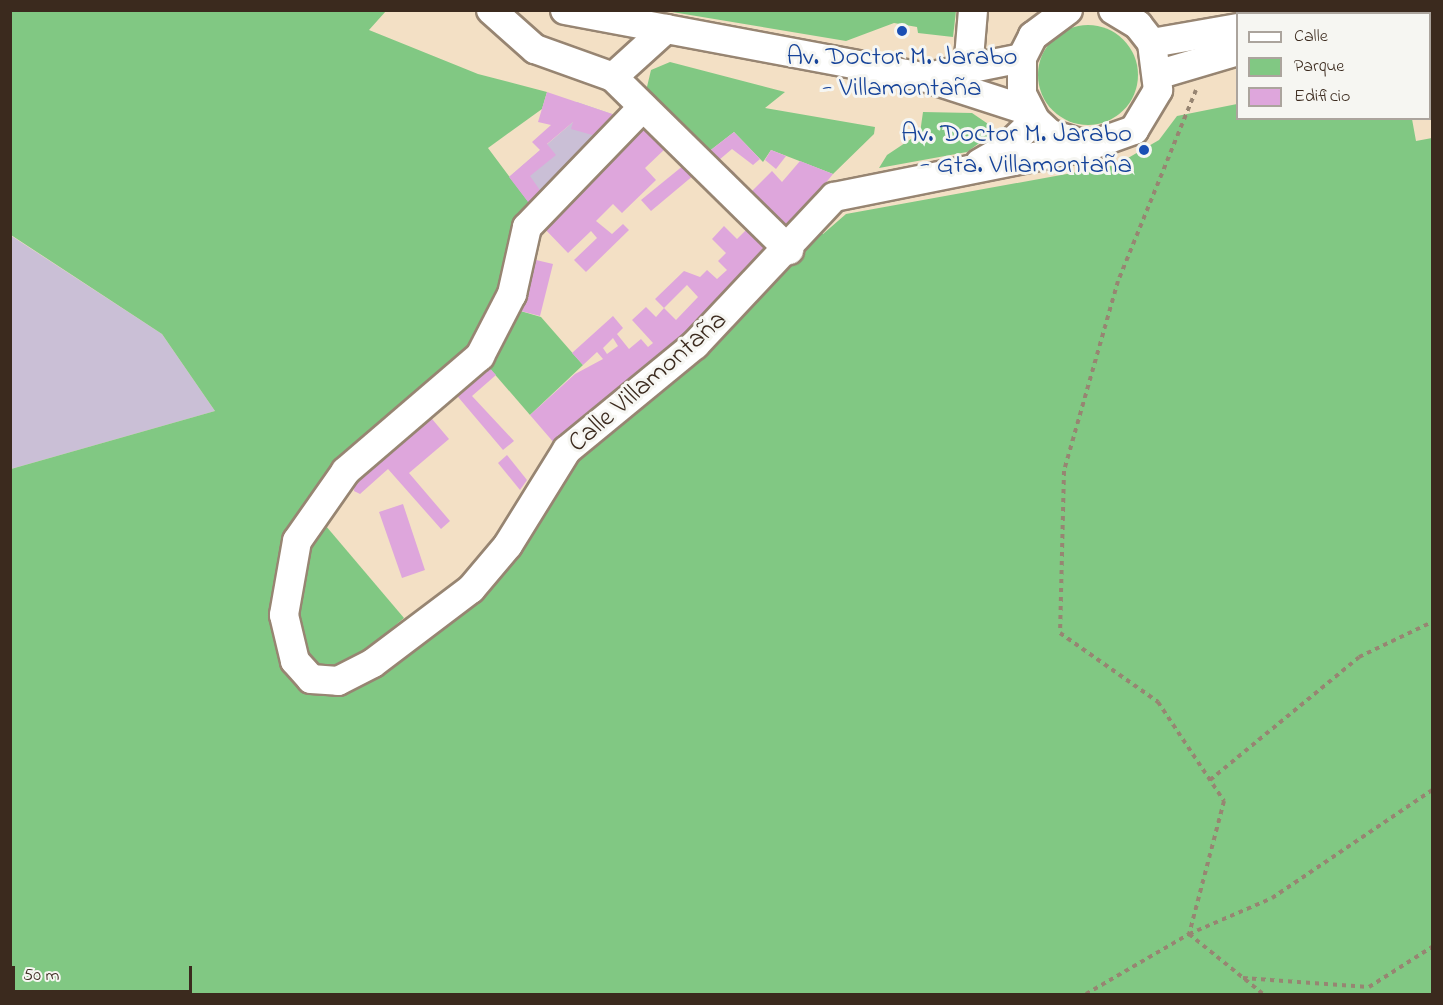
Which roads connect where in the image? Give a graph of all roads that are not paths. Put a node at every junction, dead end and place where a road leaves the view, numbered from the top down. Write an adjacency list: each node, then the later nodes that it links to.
1 (491, 10): 13 (street)
2 (565, 10): 7 (street)
3 (973, 10): 11 (street)
4 (1068, 10): 10 (street)
5 (1113, 10): 8 (street)
6 (1236, 28): 8 (street)
7 (666, 29): 13 (street); 14 (street)
8 (1152, 43): 12 (street)
9 (1236, 52): 12 (street)
10 (1022, 58): 11 (street); 16 (street)
11 (968, 70): 14 (street)
12 (1160, 74): 17 (street, Calle Villamontaña)
13 (613, 76): 15 (street)
14 (924, 77): 16 (street)
15 (643, 107): 19 (street); 19 (street, Calle Villamontaña)
16 (1032, 115): 17 (street); 18 (street, Calle Villamontaña)
17 (1089, 146): 18 (street, Calle Villamontaña)
18 (962, 172): 19 (street, Calle Villamontaña)
19 (789, 250)

